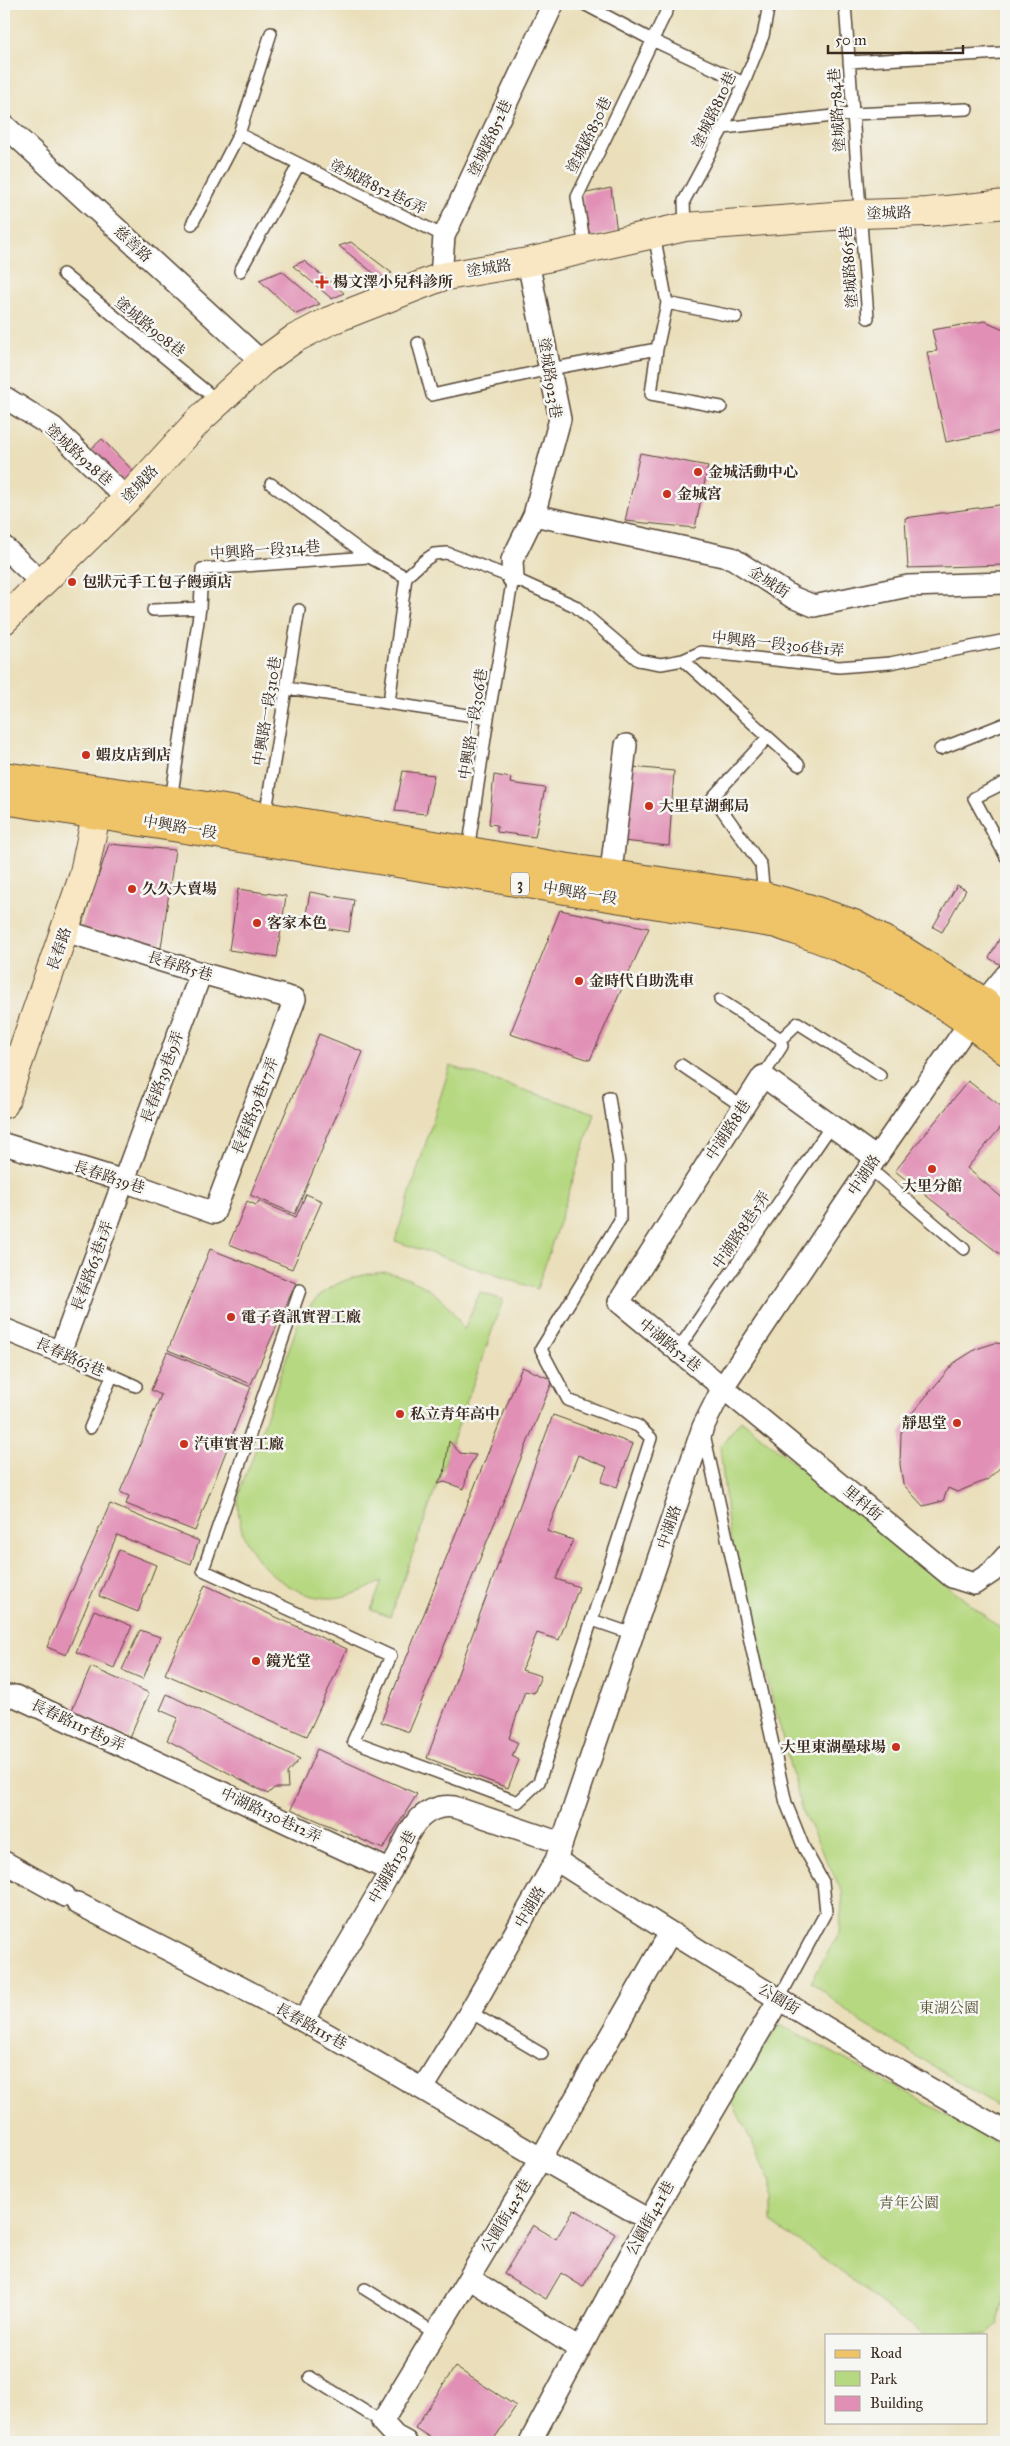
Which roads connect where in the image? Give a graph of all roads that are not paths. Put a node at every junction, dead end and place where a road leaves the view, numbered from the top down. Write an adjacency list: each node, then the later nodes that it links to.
1 (553, 4): 22 (street, 塗城路852巷)
2 (584, 4): 7 (lane)
3 (670, 4): 7 (lane, 塗城路830巷)
4 (769, 4): 10 (lane, 塗城路810巷)
5 (845, 4): 9 (lane, 塗城路784巷)
6 (272, 33): 15 (lane)
7 (652, 40): 10 (lane); 23 (lane, 塗城路830巷)
8 (1001, 53): 9 (lane)
9 (849, 62): 12 (lane, 塗城路784巷)
10 (744, 83): 14 (lane, 塗城路810巷)
11 (967, 109): 12 (lane)
12 (852, 114): 14 (lane); 18 (lane, 塗城路784巷)
13 (4, 125): 33 (street, 慈善路)
14 (723, 128): 20 (lane, 塗城路810巷)
15 (239, 134): 16 (lane, 塗城路852巷6弄); 19 (lane)
16 (298, 164): 22 (lane, 塗城路852巷6弄); 25 (lane)
17 (1006, 204): 18 (street, 塗城路)
18 (860, 214): 20 (street, 塗城路); 30 (lane, 塗城路865巷)
19 (192, 224)
20 (685, 227): 21 (street, 塗城路)
21 (654, 234): 23 (street, 塗城路); 28 (lane)
22 (444, 236): 27 (street, 塗城路852巷)
23 (586, 248): 24 (street, 塗城路)
24 (528, 262): 27 (street, 塗城路); 34 (street, 塗城路923巷)
25 (240, 271)
26 (63, 274): 36 (lane, 塗城路908巷)
27 (441, 277): 33 (street, 塗城路)
28 (667, 304): 29 (lane); 32 (lane)
29 (736, 317)
30 (868, 318)
31 (418, 343): 34 (lane)
32 (657, 349): 34 (lane); 37 (lane)
33 (262, 362): 36 (street, 塗城路)
34 (550, 369): 40 (street, 塗城路923巷)
35 (4, 397): 39 (street, 塗城路928巷)
36 (219, 402): 39 (street, 塗城路)
37 (721, 407)
38 (271, 484): 42 (lane, 中興路一段314巷)
39 (127, 499): 45 (street, 塗城路)
40 (534, 515): 44 (street, 塗城路923巷); 46 (street, 金城街)
41 (4, 547): 45 (street)
42 (369, 557): 43 (lane, 中興路一段314巷); 47 (lane, 中興路一段314巷)
43 (406, 577): 44 (lane, 中興路一段306巷1弄); 54 (lane)
44 (513, 578): 52 (lane, 中興路一段306巷1弄); 55 (lane, 中興路一段306巷)
45 (41, 582): 50 (street, 塗城路)
46 (1006, 584)
47 (200, 608): 48 (lane); 64 (lane, 中興路一段314巷)
48 (154, 610)
49 (299, 610): 53 (lane, 中興路一段310巷)
50 (4, 620)
51 (1006, 640): 52 (lane, 中興路一段306巷1弄)
52 (684, 660): 57 (lane)
53 (286, 688): 54 (lane); 66 (lane, 中興路一段310巷)
54 (388, 702): 55 (lane)
55 (488, 718): 68 (lane, 中興路一段306巷)
56 (1006, 723): 59 (lane)
57 (768, 737): 60 (lane); 70 (lane)
58 (626, 744): 69 (street)
59 (940, 749)
60 (799, 765)
61 (4, 776): 65 (main road, 中興路一段 / 3)
62 (1006, 782): 67 (lane)
63 (4, 800): 65 (main road, 中興路一段 / 3)
64 (171, 800): 65 (main road, 中興路一段 / 3); 66 (main road, 中興路一段 / 3)
65 (99, 802): 68 (main road, 中興路一段 / 3); 71 (street, 長春路)
66 (265, 817): 68 (main road, 中興路一段 / 3)
67 (1006, 857)
68 (466, 863): 69 (main road, 中興路一段 / 3)
69 (610, 886): 70 (main road, 中興路一段 / 3); 76 (main road, 中興路一段 / 3)
70 (764, 896): 76 (main road, 中興路一段 / 3)
71 (65, 931): 72 (street, 長春路5巷); 84 (street, 長春路)
72 (201, 973): 74 (street, 長春路5巷); 89 (street, 長春路39巷9弄)
73 (1006, 976): 76 (street, 中湖路)
74 (295, 999): 90 (street, 長春路39巷17弄)
75 (720, 1000): 78 (lane)
76 (978, 1012): 77 (main road, 中興路一段 / 3); 79 (main road, 中興路一段 / 3); 88 (street, 中湖路)
77 (1006, 1019)
78 (781, 1039): 81 (lane); 82 (lane)
79 (1006, 1051)
80 (681, 1065): 85 (lane)
81 (763, 1076): 85 (street, 中湖路8巷); 86 (street)
82 (880, 1076)
83 (609, 1097): 103 (lane)
84 (4, 1104)
85 (743, 1107): 93 (street, 中湖路8巷)
86 (831, 1126): 88 (street); 95 (lane, 中湖路8巷5弄)
87 (4, 1144): 89 (street, 長春路39巷)
88 (872, 1163): 91 (lane); 99 (street, 中湖路)
89 (124, 1181): 90 (street, 長春路39巷); 96 (street, 長春路63巷1弄)
90 (214, 1213)
91 (964, 1249)
92 (300, 1290): 103 (lane)
93 (619, 1302): 95 (street, 中湖路52巷)
94 (4, 1329): 96 (street, 長春路63巷)
95 (677, 1351): 99 (street, 中湖路52巷)
96 (60, 1352): 97 (lane, 長春路63巷)
97 (112, 1376): 98 (lane, 長春路63巷); 101 (lane)
98 (136, 1386)
99 (722, 1387): 100 (street, 中湖路); 102 (street, 里科街)
100 (703, 1427): 104 (street, 中湖路); 111 (lane)
101 (90, 1428)
102 (1006, 1556)
103 (592, 1620): 104 (lane)
104 (633, 1634): 107 (street, 中湖路)
105 (4, 1697): 106 (street, 長春路115巷9弄)
106 (151, 1759): 109 (street, 中湖路130巷12弄)
107 (559, 1851): 109 (street, 中湖路130巷); 110 (street, 公園街); 112 (street, 中湖路)
108 (4, 1862): 113 (street, 長春路115巷)
109 (391, 1871): 113 (street, 中湖路130巷)
110 (670, 1933): 111 (street, 公園街); 117 (street, 公園街425巷)
111 (779, 1999): 116 (street, 公園街); 118 (street, 公園街421巷)
112 (470, 2012): 114 (lane); 115 (street, 中湖路)
113 (303, 2021): 115 (street, 長春路115巷)
114 (542, 2054)
115 (423, 2088): 117 (street, 長春路115巷)
116 (1006, 2132)
117 (540, 2160): 118 (street, 長春路115巷); 119 (street, 公園街425巷)
118 (649, 2220): 122 (street, 公園街421巷)
119 (469, 2278): 121 (street, 公園街425巷); 122 (street)
120 (364, 2289): 121 (lane)
121 (435, 2332): 124 (street, 公園街425巷)
122 (579, 2349): 126 (street, 公園街421巷)
123 (310, 2377): 124 (lane)
124 (382, 2422): 125 (street)
125 (406, 2442)
126 (530, 2442)

